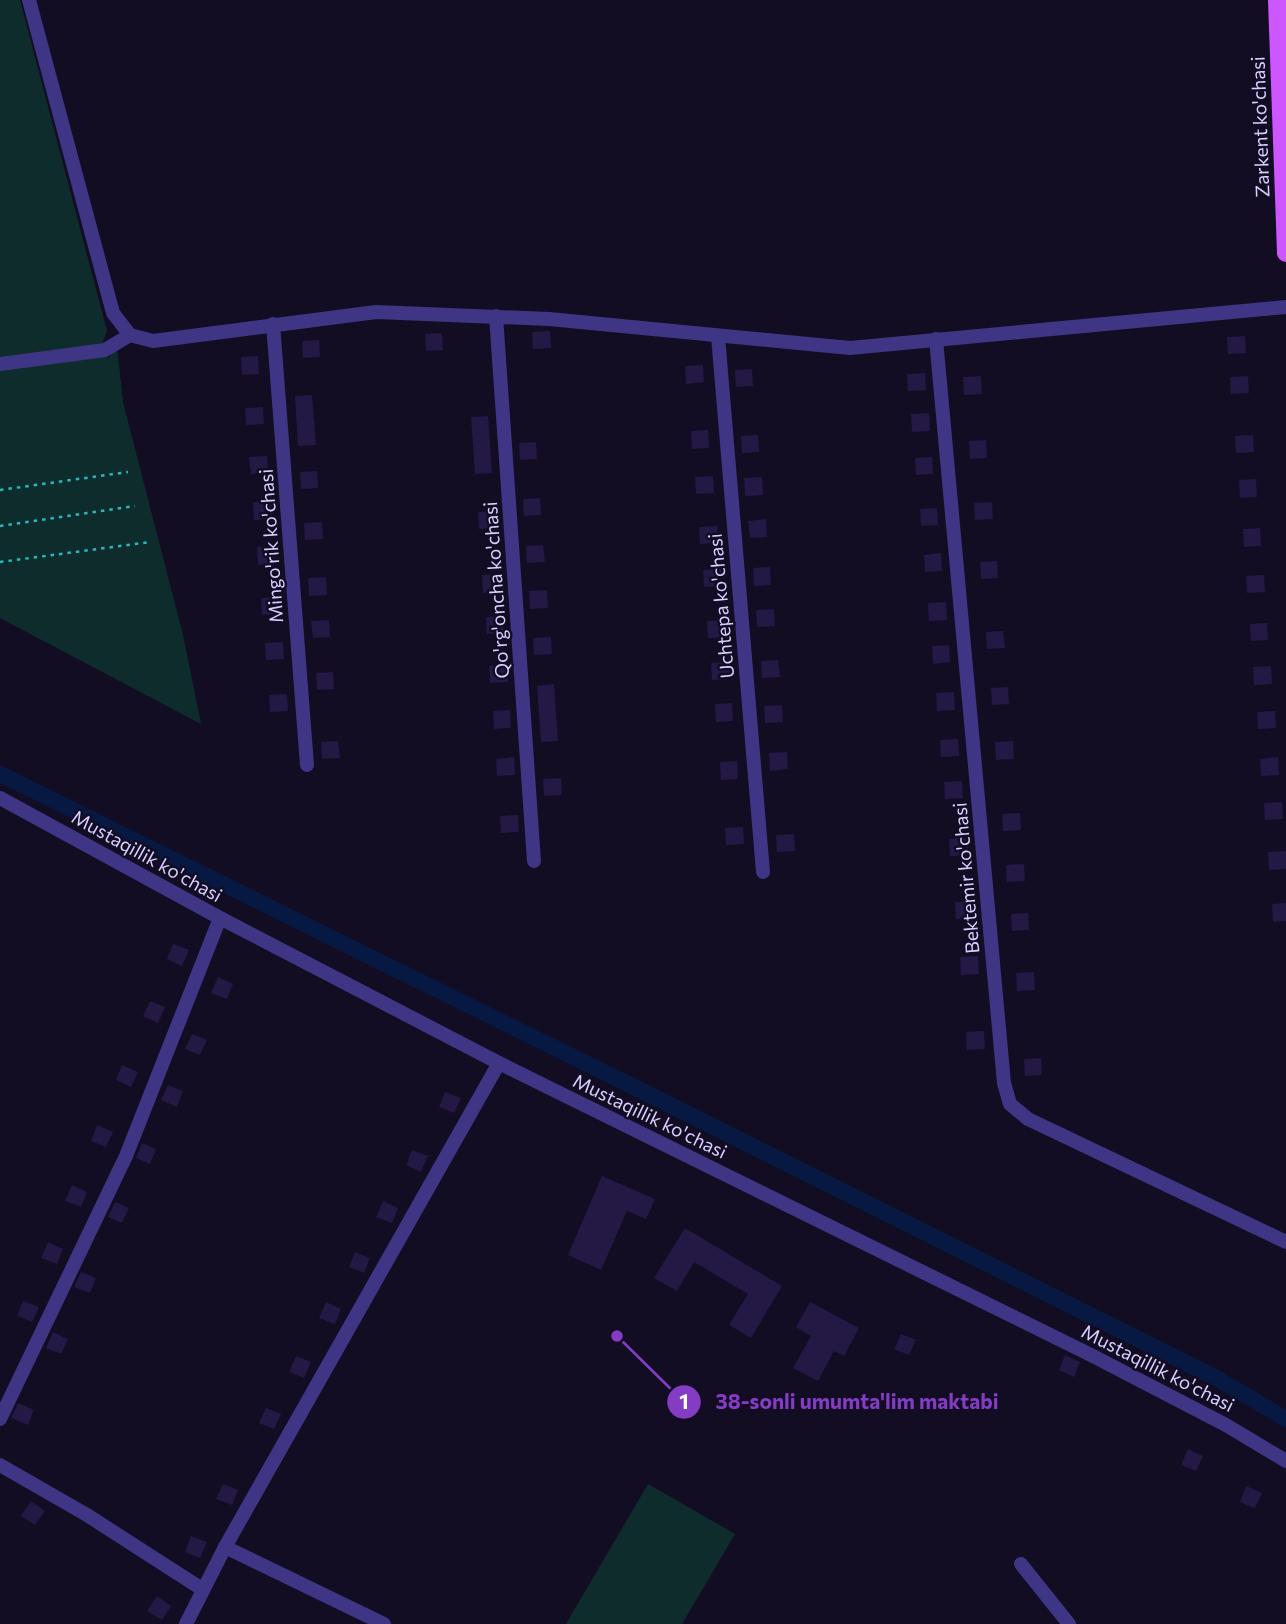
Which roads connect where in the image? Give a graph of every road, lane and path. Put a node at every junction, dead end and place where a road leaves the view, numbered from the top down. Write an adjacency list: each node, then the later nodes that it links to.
1 (29, 0): 7 (street)
2 (1277, 0): 3 (main road, Zarkent ko'chasi)
3 (1286, 253)
4 (1286, 307): 9 (street)
5 (496, 316): 6 (street); 8 (street); 19 (street, Qo'rg'oncha ko'chasi)
6 (273, 324): 7 (street); 17 (street, Mingo'rik ko'chasi)
7 (130, 335): 10 (street)
8 (718, 336): 9 (street); 20 (street, Uchtepa ko'chasi)
9 (936, 339): 23 (street, Bektemir ko'chasi)
10 (0, 364)
11 (128, 472): 12 (path)
12 (0, 490)
13 (135, 506): 14 (path)
14 (0, 526)
15 (150, 542): 16 (path)
16 (0, 562)
17 (307, 765)
18 (0, 798): 21 (street, Mustaqillik ko'chasi)
19 (534, 860)
20 (762, 872)
21 (220, 918): 22 (street, Mustaqillik ko'chasi); 24 (street)
22 (499, 1063): 25 (street, Mustaqillik ko'chasi); 27 (street)
23 (1286, 1242)
24 (0, 1419)
25 (1286, 1461)
26 (0, 1465): 29 (street)
27 (225, 1547): 29 (street); 31 (street)
28 (1021, 1564): 32 (street)
29 (202, 1589): 30 (street)
30 (186, 1624)
31 (384, 1624)
32 (1069, 1624)

